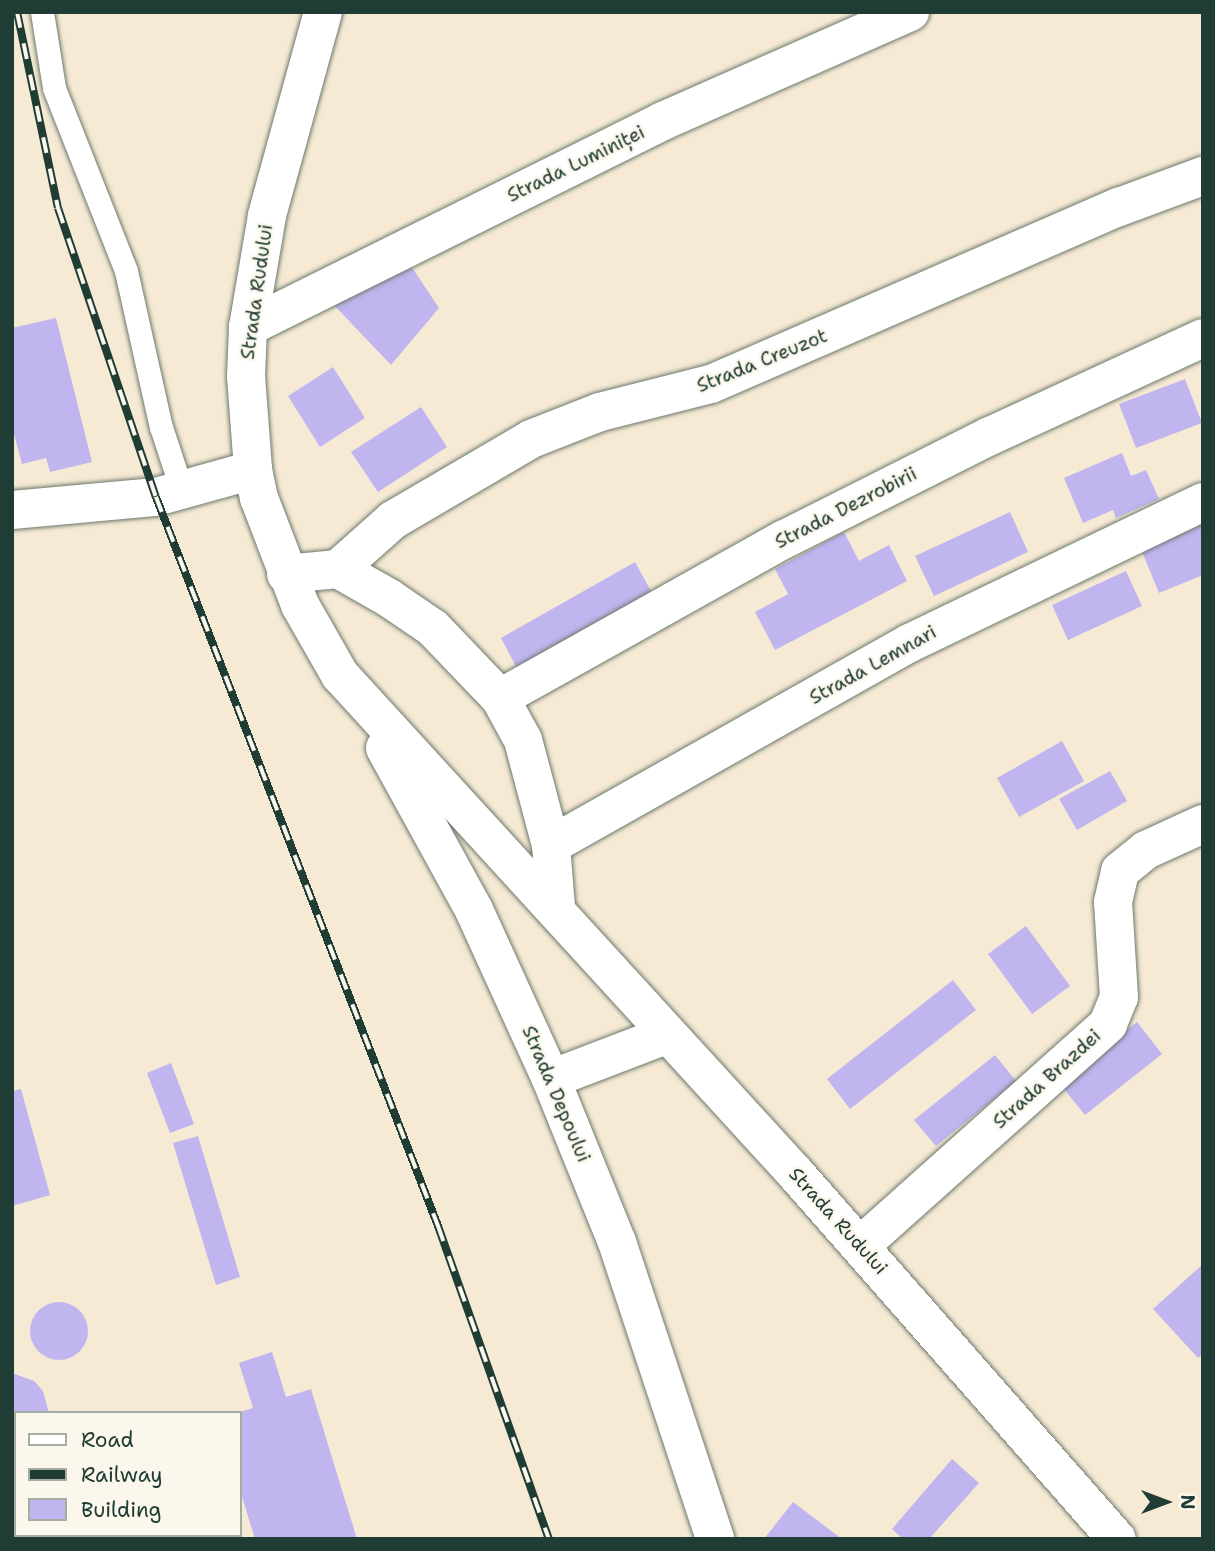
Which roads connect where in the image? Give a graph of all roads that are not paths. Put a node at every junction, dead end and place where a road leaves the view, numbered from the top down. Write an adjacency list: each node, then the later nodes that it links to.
1 (42, 12): 8 (lane)
2 (323, 12): 5 (street, Strada Rudului)
3 (910, 12): 5 (street, Strada Luminiței)
4 (1203, 176): 11 (street, Strada Creuzot)
5 (248, 327): 7 (street, Strada Rudului)
6 (1203, 338): 14 (street, Strada Dezrobirii)
7 (253, 470): 8 (street); 12 (street, Strada Rudului)
8 (182, 491): 10 (street)
9 (1203, 502): 16 (street, Strada Lemnari)
10 (12, 510)
11 (338, 569): 12 (street); 14 (street)
12 (286, 574): 13 (street, Strada Rudului)
13 (340, 675): 17 (street, Strada Rudului); 19 (street, Strada Depoului)
14 (500, 698): 16 (street)
15 (1203, 824): 20 (street, Strada Brazdei)
16 (551, 845): 17 (street)
17 (556, 907): 18 (street, Strada Rudului)
18 (666, 1035): 19 (street); 20 (street, Strada Rudului)
19 (551, 1079): 21 (street, Strada Depoului)
20 (860, 1246): 22 (street, Strada Rudului)
21 (715, 1539)
22 (1118, 1539)

